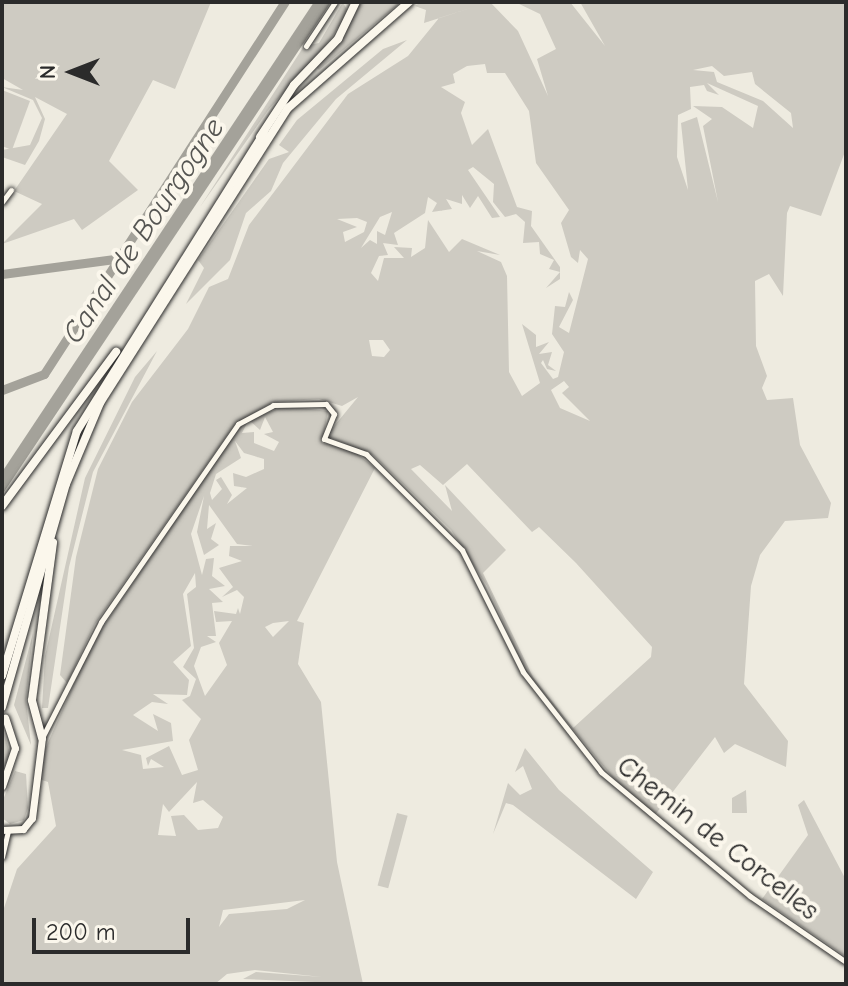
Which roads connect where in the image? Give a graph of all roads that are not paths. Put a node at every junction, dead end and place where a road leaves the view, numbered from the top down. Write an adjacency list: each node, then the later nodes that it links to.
1 (335, 2): 4 (street)
2 (356, 2): 5 (highway)
3 (406, 2): 5 (highway); 10 (highway)
4 (306, 46)
5 (256, 145): 8 (highway)
6 (11, 190): 7 (street)
7 (2, 202)
8 (150, 306): 9 (highway); 11 (highway)
9 (2, 506)
10 (59, 506): 12 (highway); 14 (highway)
11 (2, 676)
12 (3, 703)
13 (58, 709): 14 (street); 16 (street); 20 (street, Chemin de Corcelles)
14 (35, 715): 16 (highway)
15 (5, 718): 17 (main road)
16 (42, 738): 18 (main road)
17 (2, 786)
18 (5, 831): 19 (street)
19 (2, 857)
20 (846, 962)

